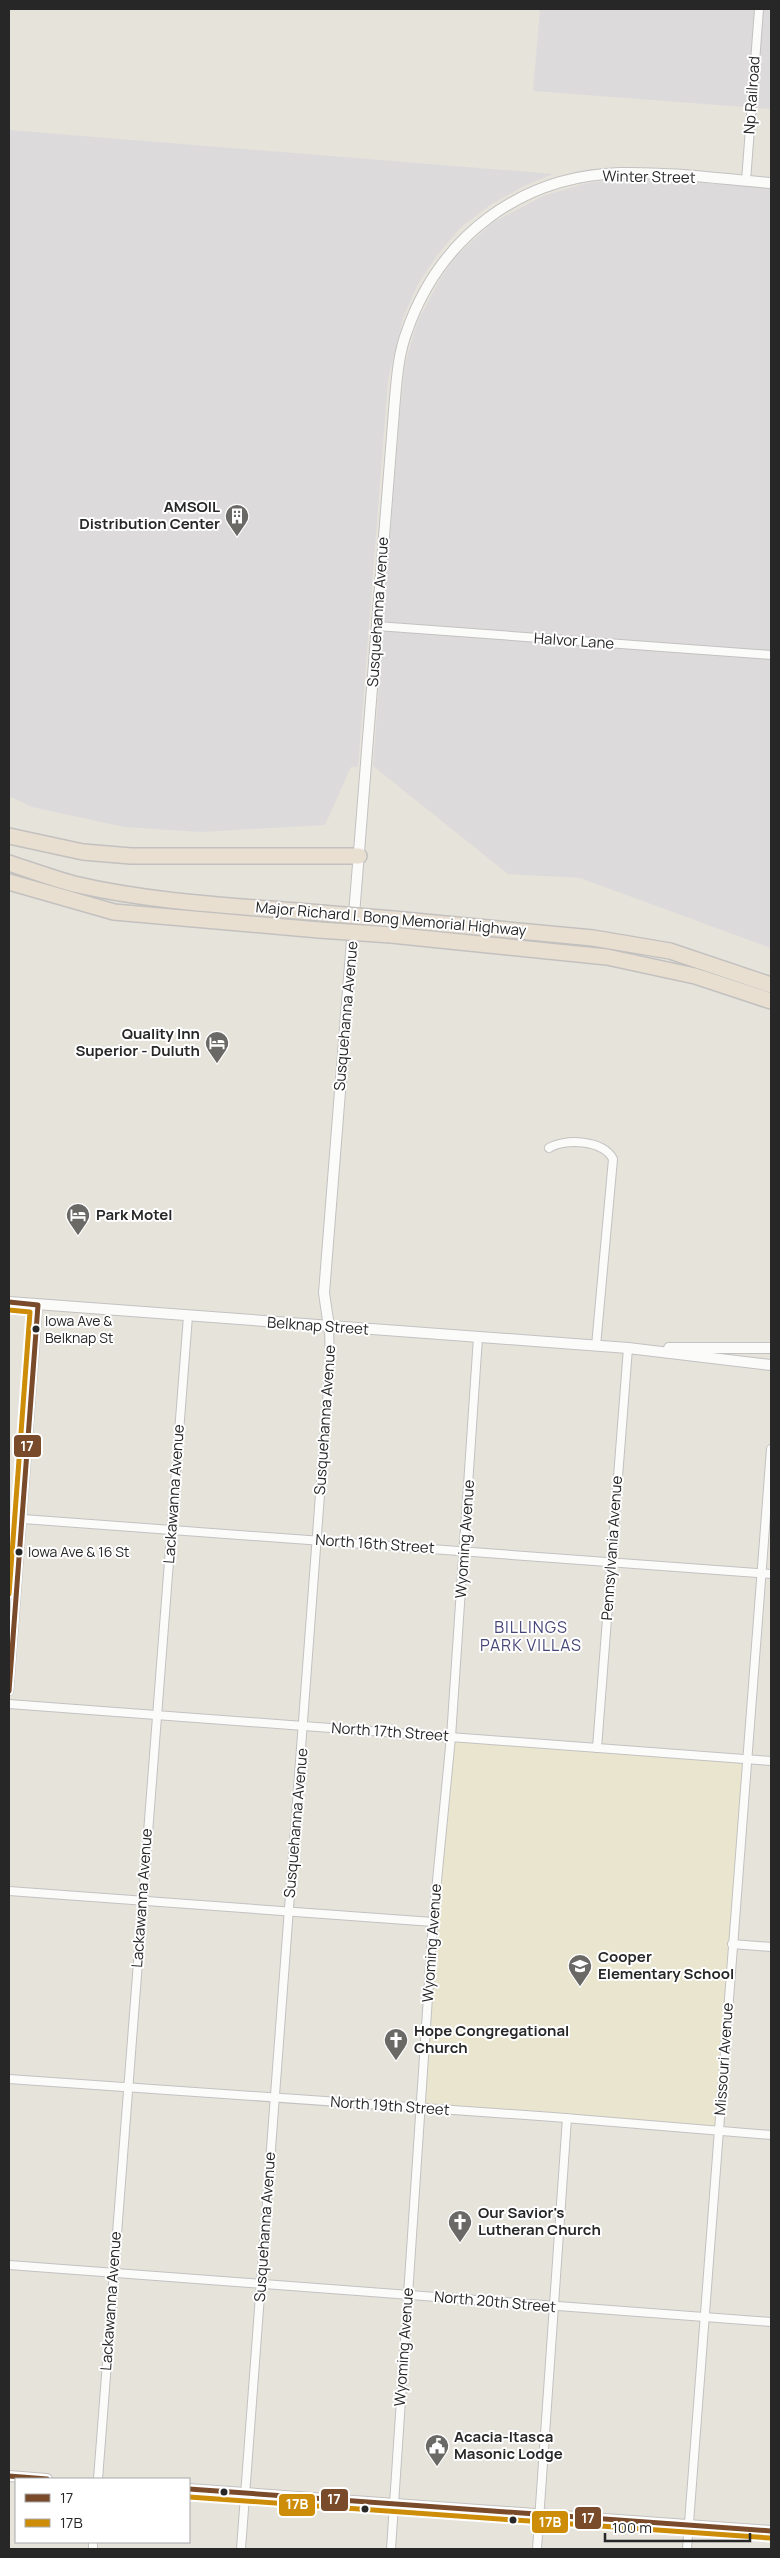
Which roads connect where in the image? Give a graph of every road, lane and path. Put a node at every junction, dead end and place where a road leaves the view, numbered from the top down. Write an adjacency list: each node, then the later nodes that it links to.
1 (759, 9): 2 (street, Np Railroad)
2 (746, 181): 3 (street, Winter Street); 4 (street, Winter Street)
3 (771, 183)
4 (479, 226): 5 (street, Susquehanna Avenue)
5 (377, 626): 6 (street, Halvor Lane); 8 (street, Susquehanna Avenue)
6 (771, 656)
7 (9, 836): 8 (highway)
8 (360, 856): 17 (street, Susquehanna Avenue)
9 (9, 863): 11 (highway, Major Richard I. Bong Memorial Highway, bridge)
10 (9, 882): 12 (highway, Major Richard I. Bong Memorial Highway, bridge)
11 (771, 985)
12 (771, 1001)
13 (549, 1148): 19 (street)
14 (9, 1302): 15 (street, Belknap Street)
15 (38, 1305): 16 (street, Belknap Street); 25 (street)
16 (188, 1316): 17 (street, Belknap Street); 26 (street, Lackawanna Avenue)
17 (330, 1327): 18 (street, Belknap Street); 27 (street, Susquehanna Avenue)
18 (478, 1337): 19 (street, Belknap Street); 28 (street, Wyoming Avenue)
19 (596, 1346): 20 (street, Belknap Street)
20 (628, 1348): 21 (street, Belknap Street); 22 (street, Belknap Street); 29 (street, Pennsylvania Avenue)
21 (771, 1348)
22 (771, 1364)
23 (771, 1450): 30 (street, Missouri Avenue)
24 (9, 1518): 25 (street, North 16th Street)
25 (22, 1519): 26 (street, North 16th Street); 32 (street)
26 (172, 1530): 27 (street, North 16th Street); 34 (street, Lackawanna Avenue)
27 (316, 1540): 28 (street, North 16th Street); 35 (street, Susquehanna Avenue)
28 (464, 1550): 29 (street, North 16th Street); 36 (street, Wyoming Avenue)
29 (610, 1561): 30 (street, North 16th Street); 37 (street, Pennsylvania Avenue)
30 (761, 1573): 31 (street, North 16th Street); 38 (street, Missouri Avenue)
31 (771, 1574)
32 (9, 1691)
33 (9, 1704): 34 (street, North 17th Street)
34 (156, 1715): 35 (street, North 17th Street); 41 (street, Lackawanna Avenue)
35 (304, 1726): 36 (street, North 17th Street); 42 (street, Susquehanna Avenue)
36 (451, 1737): 37 (street, North 17th Street); 43 (street, Wyoming Avenue)
37 (597, 1748): 38 (street, North 17th Street)
38 (747, 1759): 39 (street, North 17th Street); 44 (street, Missouri Avenue)
39 (771, 1761)
40 (9, 1891): 41 (street)
41 (141, 1901): 42 (street); 47 (street, Lackawanna Avenue)
42 (289, 1912): 43 (street); 48 (street, Susquehanna Avenue)
43 (433, 1922): 49 (street, Wyoming Avenue)
44 (732, 1944): 45 (street); 51 (street, Missouri Avenue)
45 (771, 1947)
46 (9, 2079): 47 (street, North 19th Street)
47 (128, 2088): 48 (street, North 19th Street); 54 (street, Lackawanna Avenue)
48 (275, 2098): 49 (street, North 19th Street); 55 (street, Susquehanna Avenue)
49 (420, 2107): 50 (street, North 19th Street); 56 (street, Wyoming Avenue)
50 (567, 2118): 51 (street, North 19th Street); 57 (street)
51 (720, 2131): 52 (street, North 19th Street); 58 (street, Missouri Avenue)
52 (771, 2135)
53 (9, 2265): 54 (street, North 20th Street)
54 (113, 2273): 55 (street, North 20th Street); 62 (street, Lackawanna Avenue)
55 (261, 2283): 56 (street, North 20th Street); 64 (street, Susquehanna Avenue)
56 (408, 2295): 57 (street, North 20th Street); 65 (street, Wyoming Avenue)
57 (554, 2306): 58 (street, North 20th Street); 66 (street)
58 (705, 2317): 59 (street, North 20th Street); 67 (street, Missouri Avenue)
59 (771, 2322)
60 (9, 2476): 61 (street)
61 (34, 2478)
62 (98, 2478)
63 (190, 2489): 64 (street)
64 (246, 2493): 65 (street); 69 (street, Susquehanna Avenue)
65 (394, 2503): 66 (street); 70 (street, Wyoming Avenue)
66 (540, 2514): 67 (street); 71 (street)
67 (689, 2525): 68 (street); 72 (street, Missouri Avenue)
68 (771, 2531)
69 (242, 2549)
70 (391, 2549)
71 (537, 2549)
72 (687, 2549)

